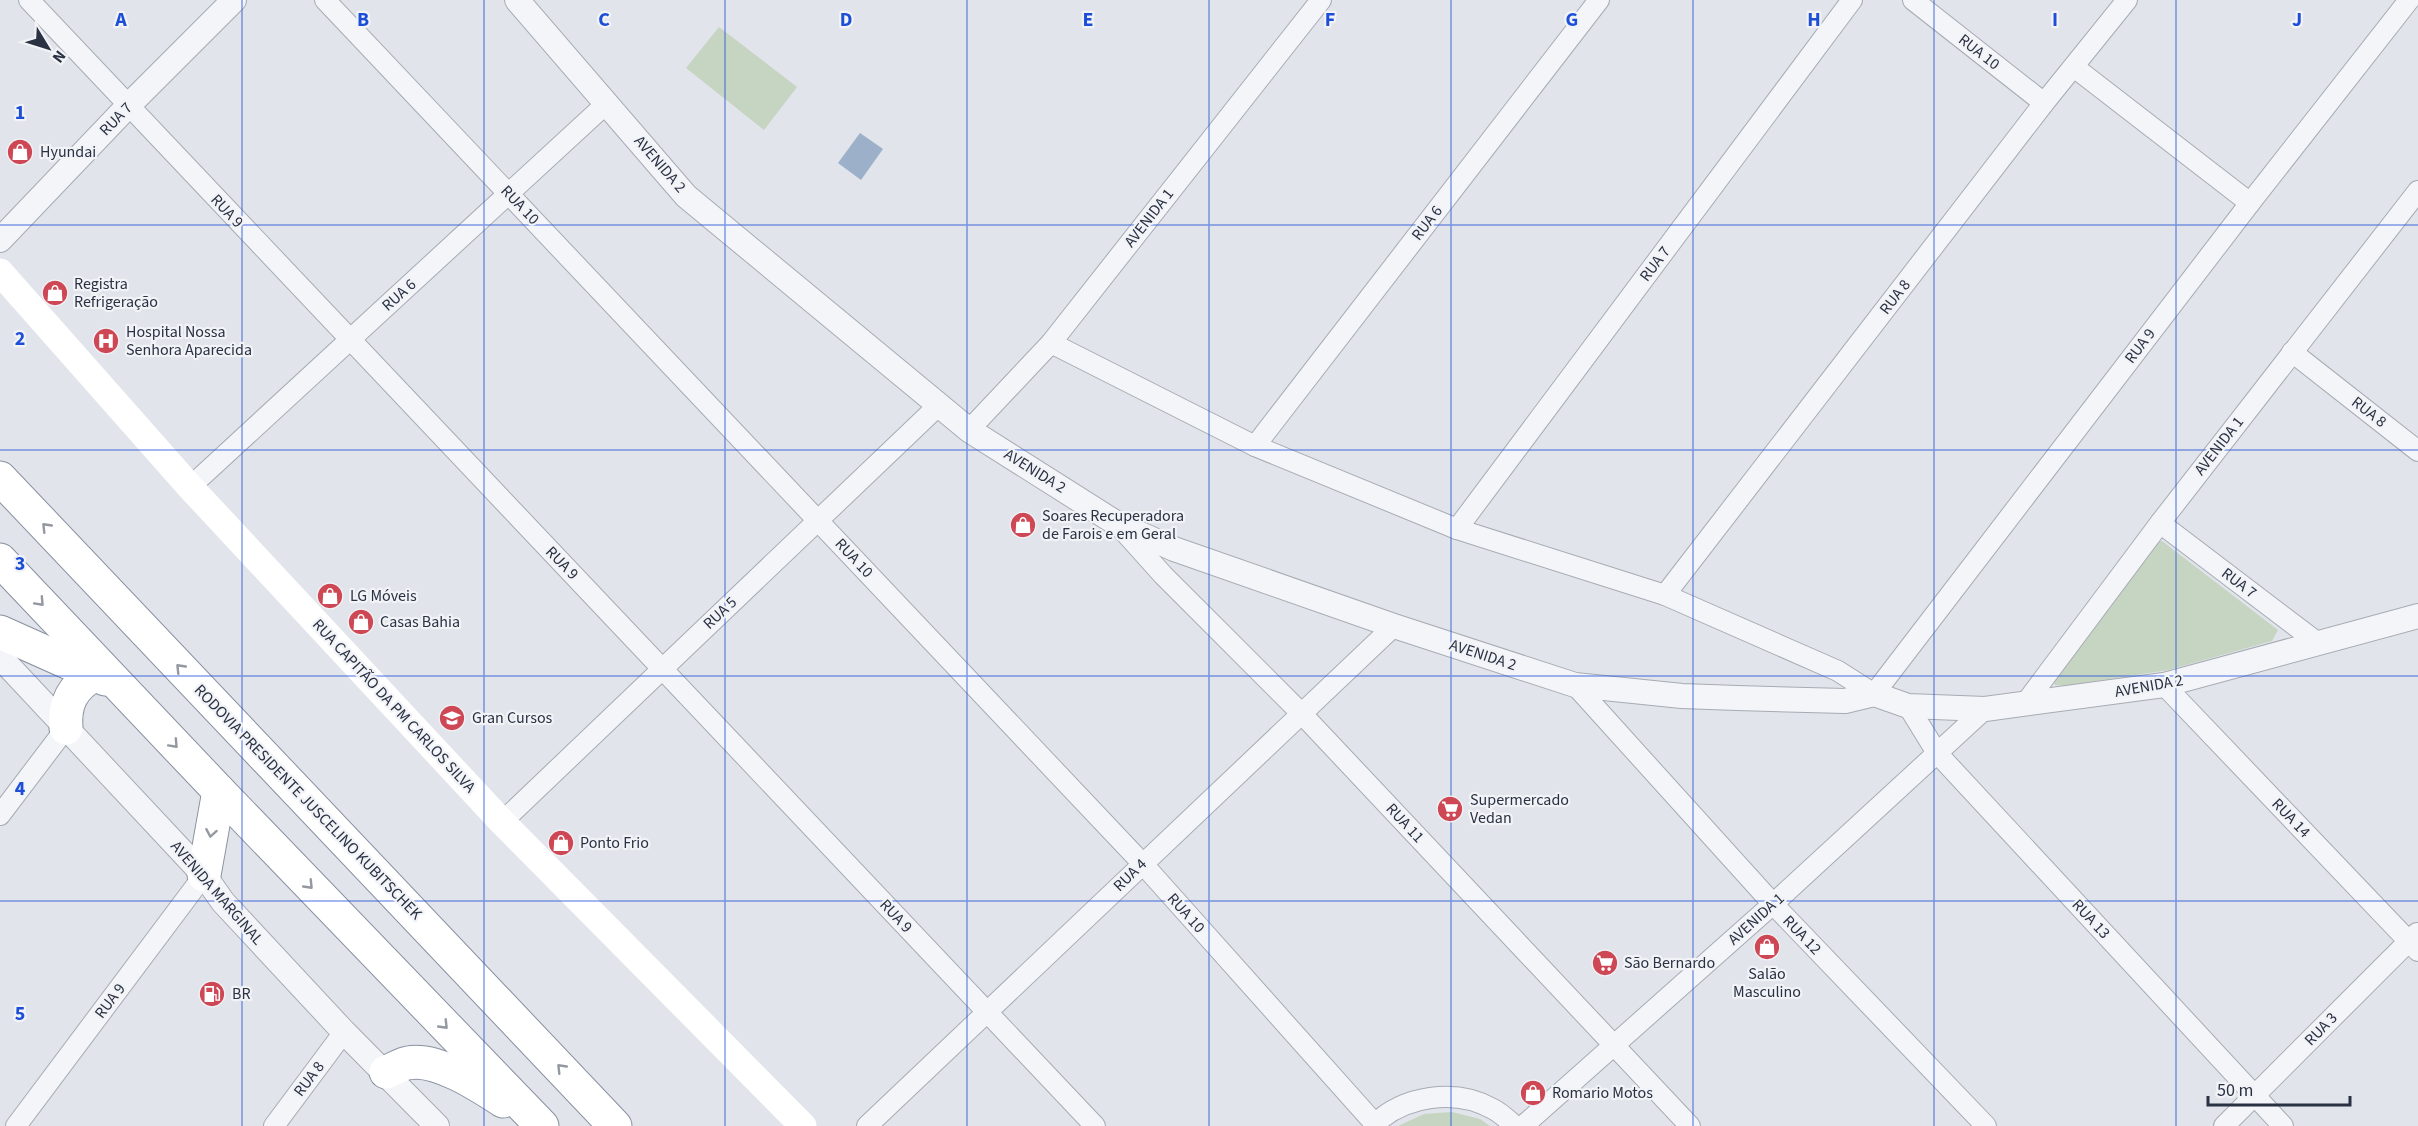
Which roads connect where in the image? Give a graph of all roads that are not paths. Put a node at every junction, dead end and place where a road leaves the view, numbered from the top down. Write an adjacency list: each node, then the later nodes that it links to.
1 (29, 0): 14 (street, RUA 9)
2 (234, 0): 14 (street, RUA 7)
3 (325, 0): 16 (street, RUA 10)
4 (517, 0): 12 (street, AVENIDA 2)
5 (1321, 0): 21 (street, AVENIDA 1)
6 (1599, 0): 25 (street, RUA 6)
7 (1852, 0): 32 (street, RUA 7)
8 (1913, 0): 13 (street, RUA 10)
9 (2127, 0): 11 (street, RUA 8)
10 (2409, 0): 17 (street, RUA 9)
11 (2074, 67): 13 (street, RUA 8); 17 (street)
12 (607, 103): 16 (street, RUA 6); 23 (street, AVENIDA 2)
13 (2044, 103): 34 (street, RUA 8)
14 (128, 106): 18 (street, RUA 7); 20 (street, RUA 9)
15 (2418, 191): 22 (street, AVENIDA 1)
16 (509, 195): 20 (street, RUA 6); 29 (street, RUA 10)
17 (2250, 203): 44 (street, RUA 9)
18 (0, 240)
19 (0, 272): 28 (main road, RUA CAPITÃO DA PM CARLOS SILVA)
20 (349, 340): 28 (street, RUA 6); 40 (street, RUA 9)
21 (1051, 343): 24 (street, AVENIDA 1); 25 (street, AVENIDA 2)
22 (2292, 351): 26 (street, RUA 8); 31 (street, AVENIDA 1)
23 (939, 405): 24 (street, AVENIDA 2); 29 (street, RUA 5)
24 (969, 430): 30 (street, AVENIDA 2)
25 (1255, 446): 32 (street, AVENIDA 2)
26 (2418, 451)
27 (0, 478): 62 (highway, RODOVIA PRESIDENTE JUSCELINO KUBITSCHEK, one-way to 27)
28 (190, 487): 53 (main road, RUA CAPITÃO DA PM CARLOS SILVA)
29 (819, 521): 40 (street, RUA 5); 54 (street, RUA 10)
30 (1116, 523): 36 (street, AVENIDA 2); 48 (street, RUA 11)
31 (2160, 523): 38 (street, RUA 7); 45 (street, AVENIDA 1)
32 (1457, 529): 34 (street, AVENIDA 2)
33 (0, 560): 41 (highway, one-way to 41)
34 (1665, 595): 44 (street, AVENIDA 2)
35 (2415, 621): 38 (street, AVENIDA 2)
36 (1394, 626): 43 (street, AVENIDA 2); 48 (street, RUA 4)
37 (0, 632): 41 (highway)
38 (2318, 643): 42 (street, AVENIDA 2)
39 (0, 657): 49 (street, AVENIDA MARGINAL)
40 (662, 667): 53 (street, RUA 5); 58 (street, RUA 9)
41 (106, 680): 49 (highway); 51 (highway, one-way to 51)
42 (2164, 685): 45 (street, AVENIDA 2); 57 (street, RUA 14)
43 (1575, 686): 44 (street, AVENIDA 2); 56 (street, RUA 12)
44 (1874, 694): 46 (street, AVENIDA 2)
45 (2024, 705): 47 (street, AVENIDA 2)
46 (1908, 706): 47 (street, AVENIDA 2); 50 (street, RUA 13)
47 (1985, 709): 50 (street, AVENIDA 1)
48 (1302, 714): 54 (street, RUA 4); 60 (street, RUA 11)
49 (66, 728): 52 (street); 55 (street, AVENIDA MARGINAL)
50 (1937, 753): 56 (street, AVENIDA 1); 63 (street, RUA 13)
51 (219, 791): 55 (highway, one-way to 55); 64 (highway, one-way to 64)
52 (0, 815)
53 (502, 822): 71 (main road, RUA CAPITÃO DA PM CARLOS SILVA)
54 (1142, 863): 58 (street, RUA 4); 65 (street, RUA 10)
55 (204, 875): 59 (street, AVENIDA MARGINAL); 66 (street, RUA 9)
56 (1773, 904): 60 (street, AVENIDA 1); 77 (street, RUA 12)
57 (2415, 941): 63 (street, RUA 3)
58 (987, 1012): 72 (street, RUA 4); 73 (street, RUA 9)
59 (344, 1032): 61 (street, AVENIDA MARGINAL); 67 (street, RUA 8)
60 (1615, 1046): 75 (street, AVENIDA 1); 76 (street, RUA 11)
61 (386, 1072): 64 (highway); 68 (street, AVENIDA MARGINAL)
62 (584, 1093): 69 (highway, RODOVIA PRESIDENTE JUSCELINO KUBITSCHEK); 70 (highway)
63 (2255, 1096): 78 (street, RUA 3); 79 (street, RUA 13)
64 (541, 1125)
65 (1374, 1125): 74 (street)
66 (16, 1126)
67 (274, 1126)
68 (437, 1126)
69 (615, 1126)
70 (628, 1126)
71 (803, 1126)
72 (867, 1126)
73 (1095, 1126)
74 (1515, 1126)
75 (1523, 1126)
76 (1690, 1126)
77 (1986, 1126)
78 (2224, 1126)
79 (2283, 1126)

